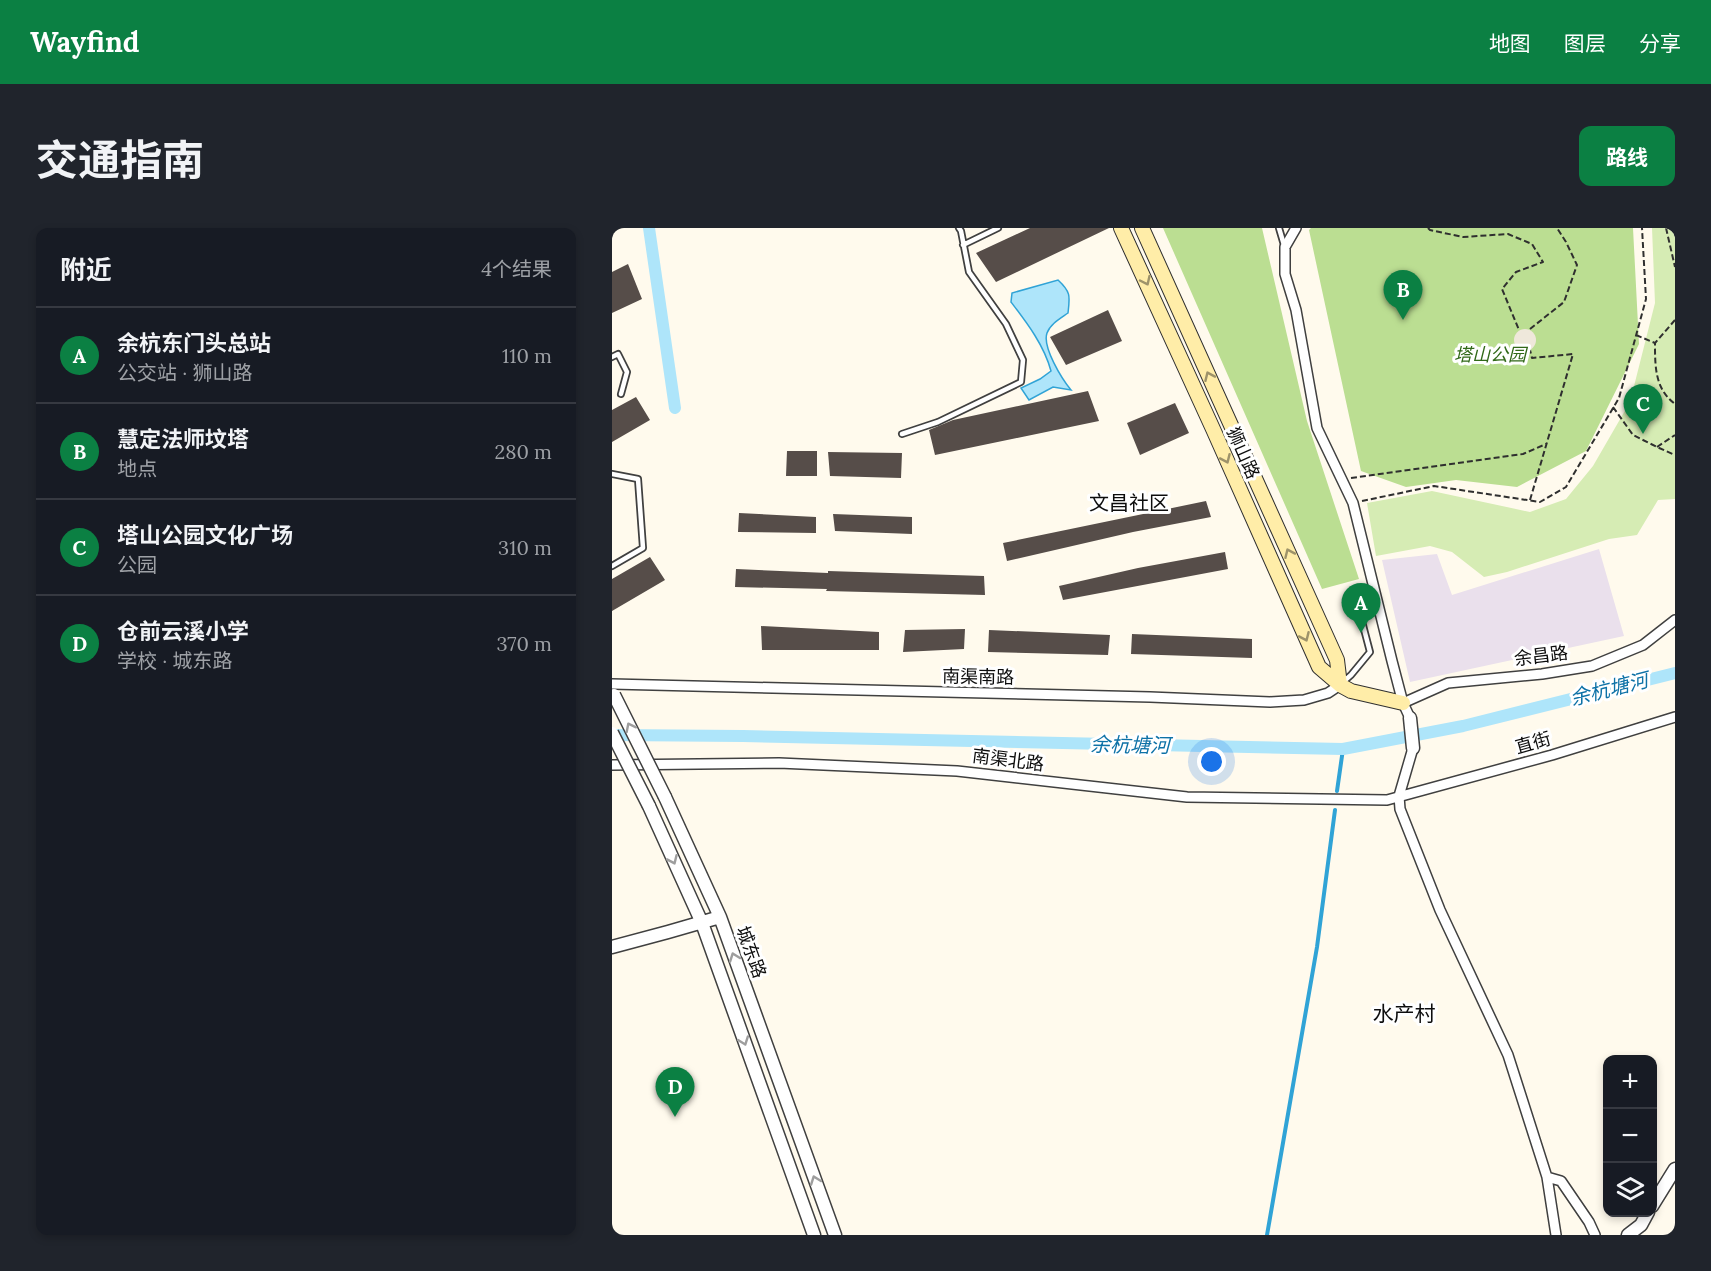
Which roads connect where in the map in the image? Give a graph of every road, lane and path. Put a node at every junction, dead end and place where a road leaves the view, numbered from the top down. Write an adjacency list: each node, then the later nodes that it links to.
1 (959, 228): 11 (lane)
2 (998, 228): 11 (lane)
3 (1121, 228): 36 (main road, 狮山路, one-way to 36)
4 (1142, 228): 36 (main road, 狮山路, one-way to 4)
5 (1279, 228): 12 (lane)
6 (1296, 228): 12 (street)
7 (1428, 228): 16 (path)
8 (1557, 228): 15 (path)
9 (1642, 228): 17 (path)
10 (1666, 228): 13 (path)
11 (963, 245): 24 (lane)
12 (1285, 247): 30 (street)
13 (1675, 267)
14 (1675, 320): 18 (path)
15 (1530, 329)
16 (1519, 330)
17 (1636, 335): 18 (path); 23 (path)
18 (1655, 343): 22 (path)
19 (1530, 350): 26 (path)
20 (612, 357): 21 (lane)
21 (621, 394)
22 (1675, 404)
23 (1613, 407): 27 (path); 31 (path)
24 (902, 434)
25 (1675, 435): 27 (path)
26 (1546, 444): 30 (path); 31 (path)
27 (1656, 447): 28 (path)
28 (1675, 455)
29 (612, 474): 33 (lane)
30 (1342, 479): 32 (street)
31 (1530, 500): 32 (path)
32 (1353, 503): 38 (street)
33 (612, 566)
34 (1359, 610): 36 (lane)
35 (1675, 620): 38 (street, 余昌路)
36 (1340, 685): 37 (street, 南渠南路); 38 (main road, 狮山路)
37 (613, 690): 45 (street, 城东路, one-way to 37, bridge)
38 (1403, 703): 40 (street)
39 (1675, 717): 44 (street, 直街)
40 (1410, 718): 42 (street)
41 (612, 733): 46 (street, 城东路, one-way to 46, bridge)
42 (1413, 748): 44 (street)
43 (612, 765): 44 (street, 南渠北路)
44 (1399, 796): 49 (street)
45 (720, 917): 46 (street); 53 (street, 城东路, one-way to 45)
46 (702, 923): 47 (street); 52 (street, 城东路, one-way to 52)
47 (612, 947)
48 (1675, 1169): 50 (street)
49 (1547, 1177): 54 (street); 55 (street)
50 (1657, 1199)
51 (1645, 1217): 56 (street)
52 (814, 1235)
53 (835, 1235)
54 (1556, 1235)
55 (1594, 1235)
56 (1628, 1235)

